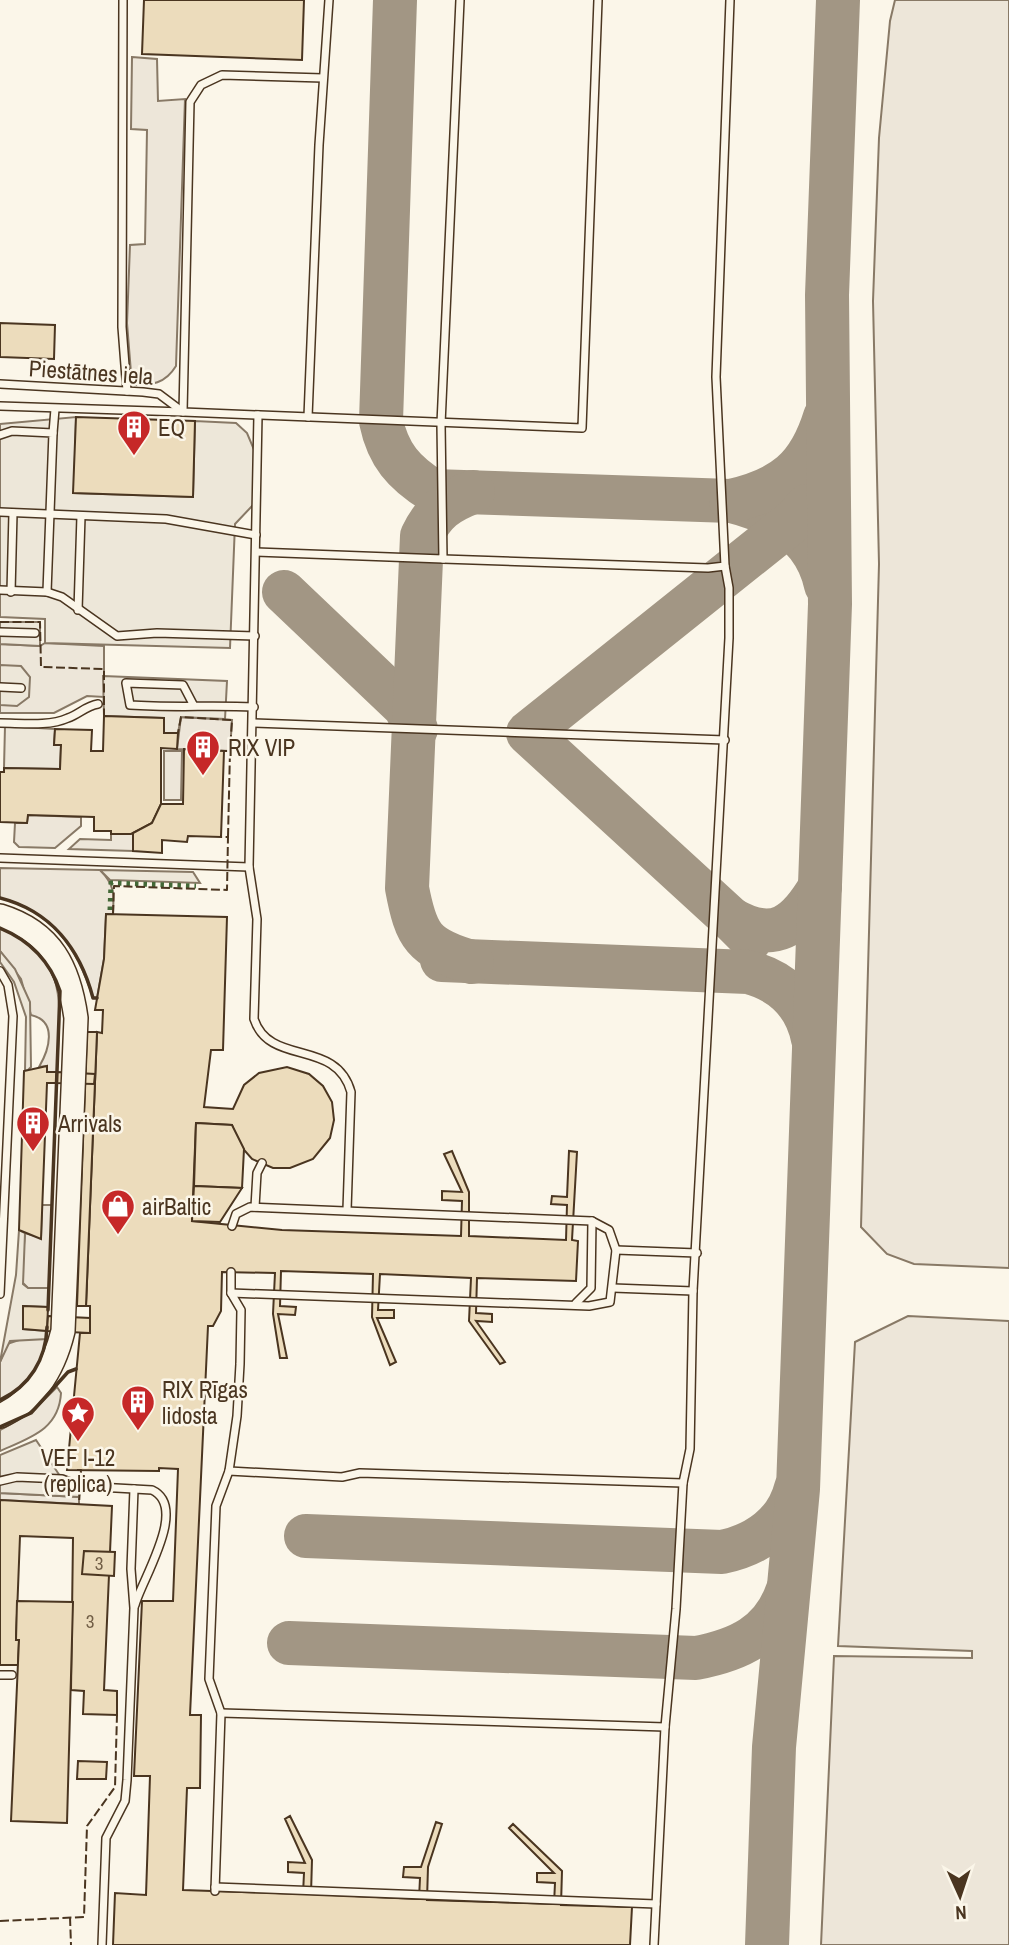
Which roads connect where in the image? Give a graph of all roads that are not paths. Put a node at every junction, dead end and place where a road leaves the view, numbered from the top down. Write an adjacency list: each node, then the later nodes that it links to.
1 (123, 0): 8 (lane)
2 (328, 0): 6 (lane)
3 (460, 0): 14 (lane)
4 (598, 0): 14 (lane)
5 (730, 0): 24 (lane)
6 (323, 78): 11 (lane); 13 (lane)
7 (0, 384): 8 (lane, Piestātnes iela)
8 (127, 391): 11 (lane, Piestātnes iela)
9 (0, 406): 10 (lane)
10 (54, 409): 11 (lane); 15 (lane)
11 (183, 412): 12 (lane)
12 (258, 415): 13 (lane); 21 (lane)
13 (308, 416): 14 (lane)
14 (441, 424): 23 (lane)
15 (53, 433): 16 (lane); 19 (lane)
16 (0, 435)
17 (0, 512): 18 (lane)
18 (13, 513): 19 (lane); 26 (lane)
19 (50, 514): 20 (lane); 27 (lane)
20 (81, 516): 21 (lane); 28 (lane)
21 (256, 535): 22 (lane)
22 (256, 552): 23 (lane); 31 (lane)
23 (443, 559): 24 (lane)
24 (725, 566): 39 (lane)
25 (0, 590): 26 (lane)
26 (11, 592): 27 (lane)
27 (47, 592): 28 (lane)
28 (78, 610): 31 (lane)
29 (0, 632): 30 (lane)
30 (35, 633)
31 (255, 636): 36 (lane)
32 (0, 687): 33 (lane)
33 (21, 688)
34 (98, 704): 37 (lane)
35 (194, 706): 35 (lane); 36 (lane)
36 (254, 707): 38 (lane)
37 (0, 723)
38 (254, 723): 39 (lane); 41 (lane)
39 (725, 740): 50 (lane)
40 (0, 858): 41 (lane)
41 (249, 867): 46 (lane)
42 (0, 916): 57 (main road)
43 (0, 971): 55 (lane)
44 (262, 1163): 45 (lane)
45 (255, 1207): 46 (lane); 48 (lane)
46 (347, 1210): 47 (lane)
47 (592, 1221): 49 (lane); 56 (lane)
48 (232, 1226)
49 (616, 1250): 50 (lane); 52 (lane)
50 (697, 1253): 53 (lane)
51 (231, 1272): 54 (lane)
52 (612, 1288): 53 (lane); 56 (lane)
53 (693, 1291): 60 (lane)
54 (230, 1293): 56 (lane); 58 (lane)
55 (0, 1294)
56 (576, 1303)
57 (0, 1416)
58 (229, 1471): 60 (lane); 65 (lane)
59 (0, 1482): 61 (lane)
60 (683, 1483): 66 (lane)
61 (134, 1489): 62 (lane); 62 (lane)
62 (134, 1608): 68 (lane)
63 (0, 1675): 64 (lane)
64 (12, 1675)
65 (221, 1713): 66 (lane); 67 (lane)
66 (665, 1727): 67 (lane)
67 (656, 1904): 69 (lane)
68 (102, 1945)
69 (654, 1945)

